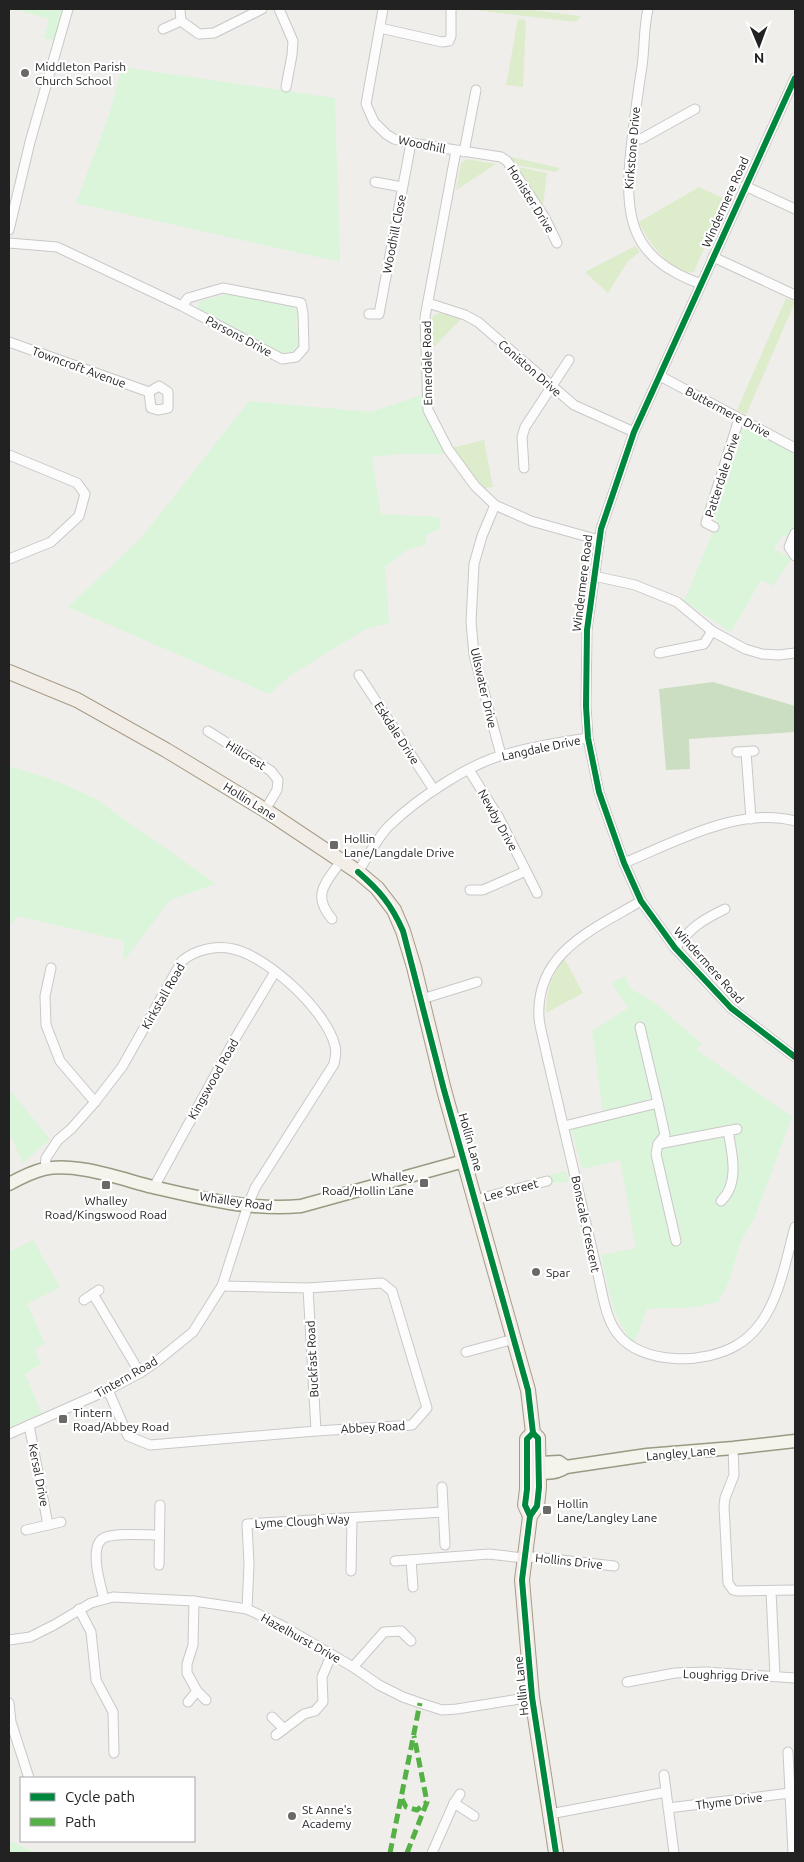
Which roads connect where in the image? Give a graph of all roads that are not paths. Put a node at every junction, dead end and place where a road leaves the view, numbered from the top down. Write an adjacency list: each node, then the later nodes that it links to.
1 (68, 9): 22 (street)
2 (180, 9): 8 (street)
3 (262, 9): 8 (street)
4 (279, 9): 12 (street)
5 (383, 9): 9 (street, Woodhill)
6 (450, 9): 9 (street)
7 (648, 9): 15 (street, Kirkstone Drive)
8 (181, 21): 10 (street)
9 (380, 28): 16 (street, Woodhill)
10 (163, 29)
11 (795, 78): 20 (street, Windermere Road)
12 (286, 87)
13 (476, 90): 17 (street, Ennerdale Road)
14 (695, 109): 15 (street)
15 (632, 139): 28 (street, Kirkstone Drive)
16 (411, 143): 17 (street, Woodhill); 21 (street, Woodhill Close)
17 (460, 152): 18 (street, Woodhill); 30 (street, Ennerdale Road)
18 (501, 157): 25 (street, Honister Drive)
19 (374, 182): 21 (street)
20 (745, 186): 23 (street); 27 (street, Windermere Road)
21 (402, 187): 32 (street, Woodhill Close)
22 (11, 205): 24 (street)
23 (795, 209)
24 (9, 230)
25 (557, 243)
26 (9, 244): 31 (street, Parsons Drive)
27 (713, 257): 28 (street, Windermere Road); 29 (street)
28 (701, 284): 35 (street, Windermere Road)
29 (795, 295)
30 (428, 303): 36 (street, Coniston Drive); 43 (street, Ennerdale Road)
31 (182, 306): 31 (street, Parsons Drive)
32 (369, 314)
33 (9, 342): 37 (street, Towncroft Avenue)
34 (569, 360): 36 (street)
35 (660, 376): 38 (street, Buttermere Drive); 39 (street, Windermere Road)
36 (552, 387): 39 (street, Coniston Drive); 42 (street)
37 (149, 392)
38 (740, 419): 40 (street, Buttermere Drive); 44 (street, Patterdale Drive)
39 (634, 432): 46 (street, Windermere Road)
40 (795, 448)
41 (9, 455): 48 (street)
42 (524, 468)
43 (496, 505): 46 (street, Ennerdale Road); 58 (street, Ullswater Drive)
44 (714, 527)
45 (795, 533): 47 (street)
46 (599, 540): 49 (street, Windermere Road)
47 (795, 556)
48 (9, 559)
49 (594, 576): 50 (street); 56 (street, Windermere Road)
50 (712, 630): 51 (street); 52 (street)
51 (659, 653)
52 (795, 653)
53 (9, 672): 61 (main road, Hollin Lane)
54 (359, 675): 60 (street, Eskdale Drive)
55 (208, 730): 61 (street, Hillcrest)
56 (588, 738): 58 (street, Langdale Drive); 65 (street, Windermere Road)
57 (745, 752): 62 (street)
58 (501, 755): 59 (street, Langdale Drive)
59 (469, 770): 60 (street, Langdale Drive); 66 (street, Newby Drive)
60 (434, 790): 67 (street, Langdale Drive)
61 (265, 810): 64 (main road, Hollin Lane)
62 (751, 818): 63 (street); 65 (street)
63 (795, 821)
64 (341, 861): 67 (main road, Hollin Lane); 72 (street)
65 (624, 863): 70 (street, Windermere Road)
66 (526, 871): 68 (street); 69 (street, Newby Drive)
67 (358, 872): 77 (main road, Hollin Lane)
68 (470, 890)
69 (537, 893)
70 (641, 901): 73 (street, Windermere Road); 82 (street, Bonscale Crescent)
71 (725, 909): 73 (street)
72 (332, 919)
73 (675, 948): 79 (street, Windermere Road)
74 (51, 968): 80 (street)
75 (275, 972): 80 (street, Kirkstall Road); 88 (street, Kingswood Road); 91 (street, Kirkstall Road)
76 (478, 982): 77 (street)
77 (422, 999): 84 (main road, Hollin Lane)
78 (640, 1027): 81 (street)
79 (795, 1057)
80 (96, 1102): 85 (street, Kirkstall Road)
81 (658, 1103): 82 (street); 83 (street)
82 (564, 1126): 92 (street, Bonscale Crescent)
83 (658, 1144): 90 (street); 93 (street)
84 (464, 1161): 89 (main road, Hollin Lane); 91 (street, Whalley Road)
85 (45, 1169): 87 (street, Whalley Road); 88 (street, Whalley Road)
86 (547, 1181): 89 (street, Lee Street)
87 (9, 1184)
88 (154, 1187): 91 (street, Whalley Road)
89 (475, 1200): 97 (main road, Hollin Lane)
90 (721, 1200)
91 (248, 1205): 94 (street, Tintern Road)
92 (795, 1227)
93 (676, 1240)
94 (222, 1286): 95 (street, Abbey Road); 99 (street, Tintern Road)
95 (308, 1288): 102 (street, Buckfast Road); 102 (street, Abbey Road)
96 (84, 1300): 99 (street)
97 (514, 1338): 98 (street); 106 (main road, Hollin Lane)
98 (466, 1352)
99 (140, 1373): 100 (street, Tintern Road)
100 (108, 1390): 101 (street, Tintern Road); 102 (street, Abbey Road)
101 (29, 1425): 103 (street, Tintern Road); 112 (street, Kersal Drive)
102 (316, 1431)
103 (9, 1434)
104 (795, 1441): 105 (street, Langley Lane)
105 (733, 1448): 106 (street, Langley Lane); 126 (street)
106 (536, 1468): 118 (main road, Hollin Lane)
107 (442, 1487): 109 (street)
108 (160, 1505): 114 (street)
109 (443, 1512): 110 (street, Lyme Clough Way); 115 (street)
110 (352, 1519): 117 (street); 130 (street, Lyme Clough Way)
111 (61, 1522): 112 (street, Kersal Drive)
112 (48, 1525): 113 (street, Kersal Drive)
113 (26, 1530)
114 (159, 1535): 121 (street); 127 (street)
115 (445, 1545)
116 (341, 1557): 117 (street)
117 (351, 1557): 123 (street)
118 (524, 1558): 119 (street, Hollins Drive); 122 (street, Hollins Drive); 139 (main road, Hollin Lane)
119 (411, 1560): 120 (street, Hollins Drive); 124 (street)
120 (395, 1561)
121 (159, 1565)
122 (614, 1566)
123 (351, 1571)
124 (413, 1587)
125 (795, 1590): 126 (street)
126 (771, 1591): 135 (street)
127 (104, 1600): 128 (street, Hazelhurst Drive); 129 (street, Hazelhurst Drive)
128 (194, 1601): 130 (street, Hazelhurst Drive); 138 (street)
129 (79, 1609): 131 (street, Hazelhurst Drive); 145 (street)
130 (246, 1609): 133 (street, Hazelhurst Drive)
131 (9, 1640)
132 (411, 1641): 134 (street)
133 (331, 1656): 134 (street, Hazelhurst Drive); 143 (street)
134 (353, 1667): 139 (street, Hazelhurst Drive)
135 (775, 1676): 136 (street, Loughrigg Drive); 137 (street, Loughrigg Drive)
136 (795, 1678)
137 (627, 1682)
138 (197, 1690): 140 (street); 141 (street)
139 (532, 1697): 153 (main road, Hollin Lane)
140 (206, 1700)
141 (188, 1702)
142 (9, 1703): 147 (street)
143 (272, 1717)
144 (788, 1752): 149 (street)
145 (114, 1753)
146 (664, 1775): 148 (street)
147 (29, 1777)
148 (666, 1792): 152 (street); 153 (street)
149 (790, 1793): 152 (street, Thyme Drive); 158 (street)
150 (460, 1794): 151 (street)
151 (454, 1803): 154 (street); 155 (street)
152 (668, 1808): 157 (street)
153 (550, 1814): 156 (main road, Hollin Lane)
154 (474, 1816)
155 (432, 1853)
156 (556, 1853)
157 (674, 1853)
158 (793, 1853)

